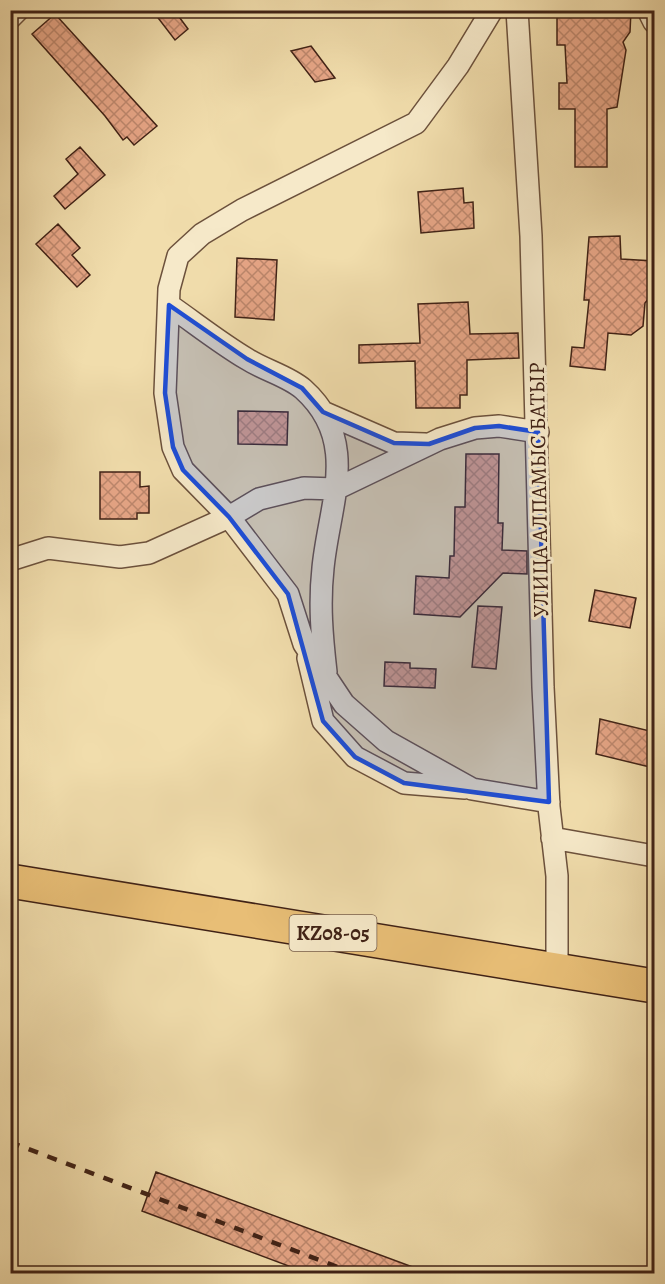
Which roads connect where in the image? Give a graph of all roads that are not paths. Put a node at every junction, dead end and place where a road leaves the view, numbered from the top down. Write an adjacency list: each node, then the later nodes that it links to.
1 (18, 10): 5 (street)
2 (492, 10): 7 (street)
3 (517, 10): 9 (street, УЛИЦА АЛПАМЫС БАТЫР)
4 (648, 10): 6 (street)
5 (10, 18)
6 (654, 22)
7 (169, 305): 8 (street); 12 (street)
8 (324, 412): 10 (street); 11 (street)
9 (538, 432): 10 (street); 17 (street, УЛИЦА АЛПАМЫС БАТЫР)
10 (429, 444): 11 (street)
11 (336, 489): 12 (street); 15 (street)
12 (229, 517): 13 (street); 14 (street)
13 (10, 560)
14 (304, 644): 15 (street); 16 (street)
15 (327, 679): 16 (street)
16 (472, 789): 17 (street)
17 (549, 802): 18 (street, УЛИЦА АЛПАМЫС БАТЫР)
18 (552, 838): 19 (street); 21 (street, УЛИЦА АЛПАМЫС БАТЫР)
19 (654, 856)
20 (10, 881): 21 (main road, KZ08-05)
21 (557, 969): 22 (main road, KZ08-05)
22 (654, 986)

